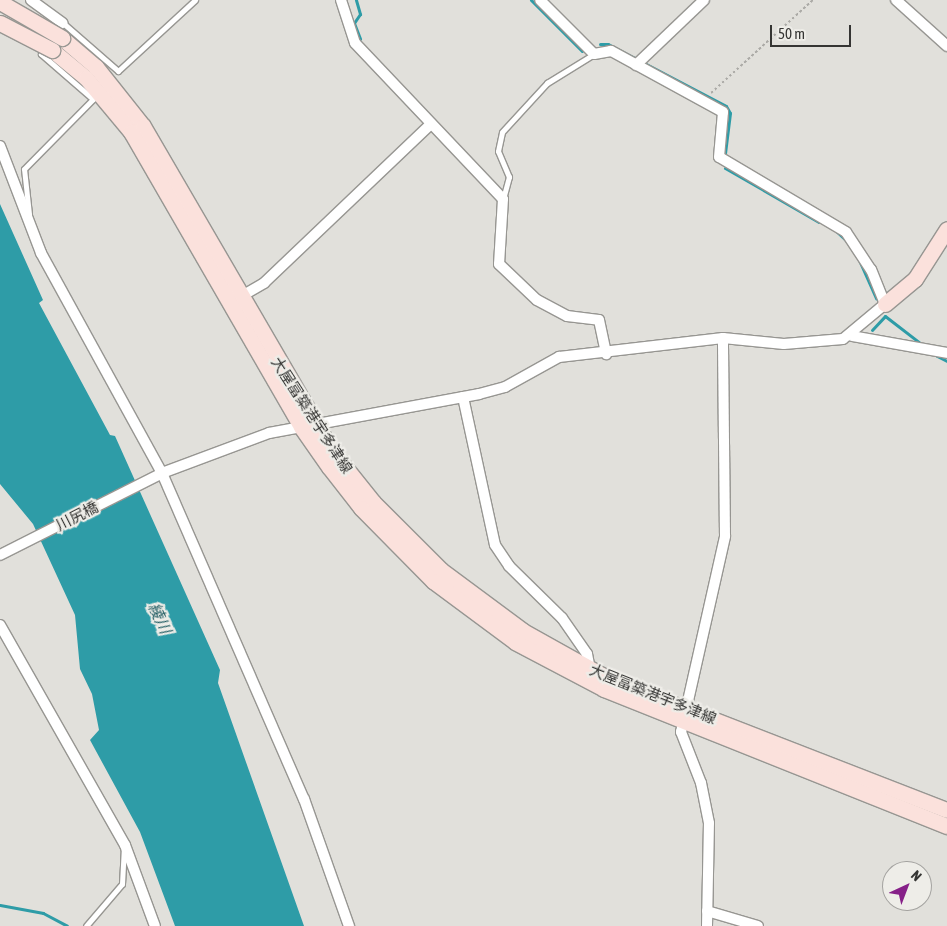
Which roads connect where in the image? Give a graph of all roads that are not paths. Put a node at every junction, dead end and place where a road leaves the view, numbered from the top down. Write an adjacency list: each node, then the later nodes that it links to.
1 (31, 0): 9 (street)
2 (195, 0): 9 (lane)
3 (341, 0): 13 (street)
4 (540, 0): 11 (street)
5 (704, 0): 12 (street)
6 (896, 0): 10 (street)
7 (0, 2): 9 (main road, 大屋冨築港宇多津線, bridge)
8 (0, 23): 25 (main road, 大屋冨築港宇多津線, bridge)
9 (63, 31): 16 (lane); 18 (main road, 大屋冨築港宇多津線)
10 (947, 46)
11 (594, 54): 12 (street); 15 (lane)
12 (639, 62): 19 (street)
13 (431, 124): 15 (street); 18 (street)
14 (0, 146): 16 (street)
15 (502, 199): 23 (street)
16 (27, 219): 26 (street)
17 (947, 229): 19 (main road)
18 (240, 297): 25 (main road, 大屋冨築港宇多津線)
19 (885, 304): 20 (street)
20 (852, 336): 21 (street, 川尻橋); 22 (street, 川尻橋)
21 (723, 338): 23 (street, 川尻橋); 30 (street)
22 (947, 353)
23 (606, 354): 24 (street, 川尻橋)
24 (463, 396): 25 (street, 川尻橋); 29 (street)
25 (307, 426): 26 (street, 川尻橋); 29 (main road, 大屋冨築港宇多津線); 30 (main road, 大屋冨築港宇多津線)
26 (158, 475): 27 (street, 川尻橋); 37 (street)
27 (0, 555)
28 (0, 626): 33 (street)
29 (590, 669): 30 (main road, 大屋冨築港宇多津線)
30 (685, 713): 31 (main road, 大屋冨築港宇多津線); 32 (main road, 大屋冨築港宇多津線); 34 (street)
31 (947, 810)
32 (947, 826)
33 (125, 845): 35 (lane); 36 (street)
34 (707, 911): 38 (street); 39 (street)
35 (86, 926)
36 (155, 926)
37 (349, 926)
38 (707, 926)
39 (758, 926)

